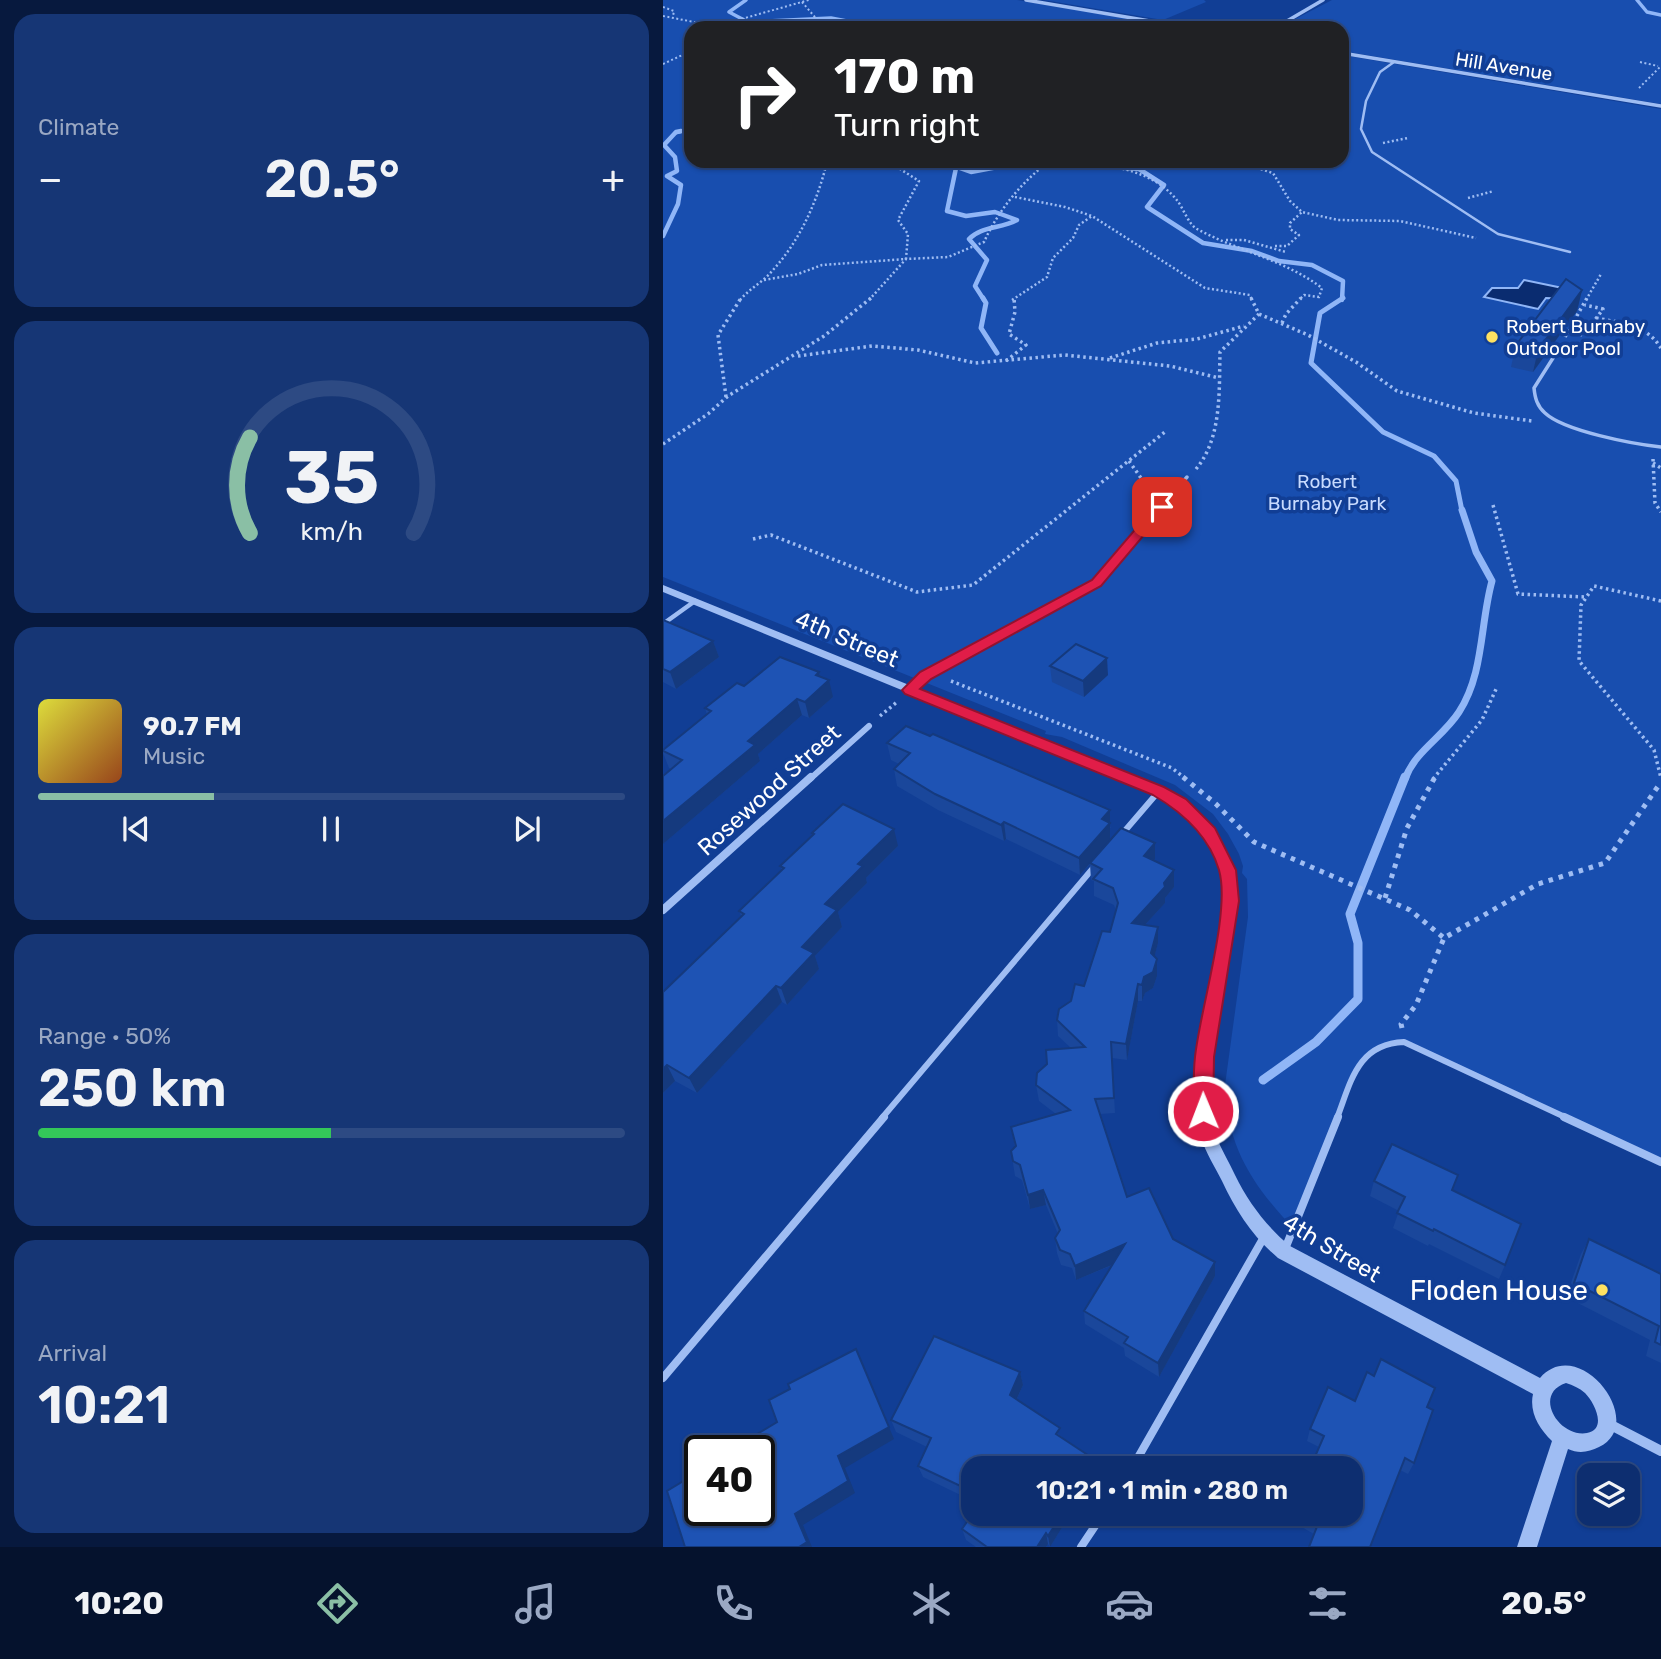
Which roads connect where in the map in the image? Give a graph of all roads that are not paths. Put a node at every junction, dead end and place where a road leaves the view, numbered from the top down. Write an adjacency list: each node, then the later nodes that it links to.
1 (1026, 0): 3 (street)
2 (1323, 0): 4 (street)
3 (1150, 21)
4 (1287, 21)
5 (1349, 54): 6 (street, Hill Avenue)
6 (1395, 62): 7 (street, Hill Avenue); 8 (lane)
7 (1661, 106)
8 (1570, 252)
9 (1560, 346): 10 (lane)
10 (1661, 447)
11 (1187, 477): 15 (lane)
12 (663, 588): 13 (street, 4th Street)
13 (695, 601): 14 (lane); 15 (street, 4th Street)
14 (663, 624)
15 (910, 690): 17 (street, 4th Street)
16 (869, 726): 20 (street, Rosewood Street)
17 (1159, 791): 18 (lane); 22 (street, 4th Street)
18 (1115, 842)
19 (1098, 863): 24 (lane)
20 (663, 910)
21 (1661, 1162): 23 (lane)
22 (1265, 1236): 23 (street, 4th Street); 29 (lane)
23 (1284, 1251): 25 (street, 4th Street)
24 (663, 1378)
25 (1542, 1389): 26 (street); 27 (street)
26 (1606, 1422): 27 (street); 28 (street)
27 (1562, 1438): 32 (street)
28 (1661, 1451)
29 (1139, 1456)
30 (1095, 1526): 31 (lane)
31 (1081, 1547)
32 (1527, 1547)

